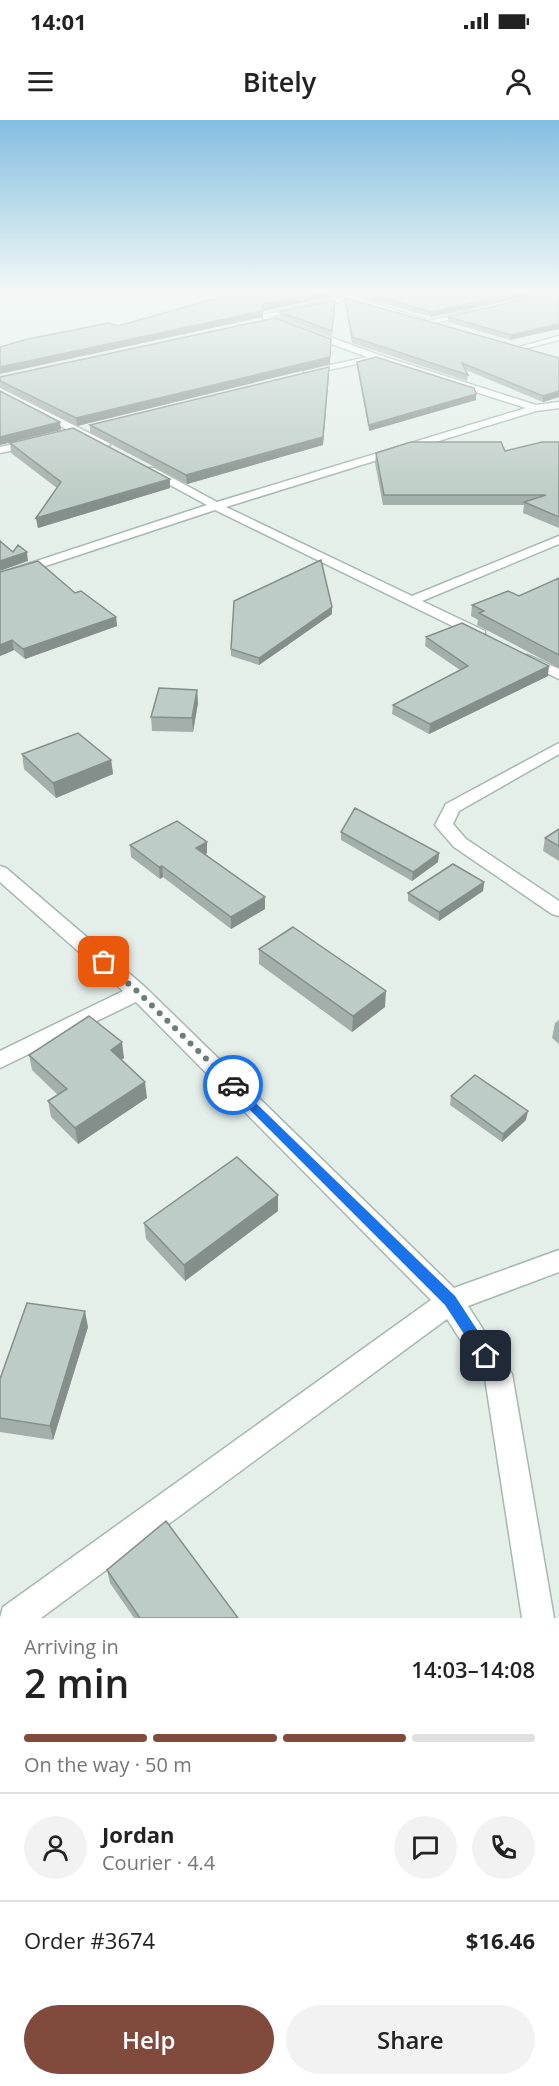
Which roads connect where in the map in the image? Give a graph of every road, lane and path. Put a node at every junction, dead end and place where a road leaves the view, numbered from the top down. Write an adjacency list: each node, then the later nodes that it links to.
1 (360, 361): 3 (street)
2 (388, 361): 6 (street)
3 (296, 376)
4 (0, 391): 9 (street)
5 (559, 405): 6 (street)
6 (535, 408): 7 (street); 15 (street)
7 (559, 417)
8 (92, 429): 9 (street)
9 (80, 432): 10 (street); 12 (street)
10 (69, 435)
11 (46, 440): 13 (street)
12 (112, 449)
13 (0, 450)
14 (143, 466): 15 (street)
15 (216, 506): 17 (street); 18 (street)
16 (559, 540): 18 (street)
17 (0, 577)
18 (414, 600): 19 (street)
19 (497, 643)
20 (518, 654): 21 (street)
21 (559, 675)
22 (559, 748): 24 (street)
23 (0, 872): 25 (street)
24 (559, 910)
25 (138, 992): 26 (street); 28 (street)
26 (0, 1060)
27 (559, 1261): 28 (street)
28 (450, 1301): 29 (street); 30 (street)
29 (14, 1618)
30 (538, 1618)

